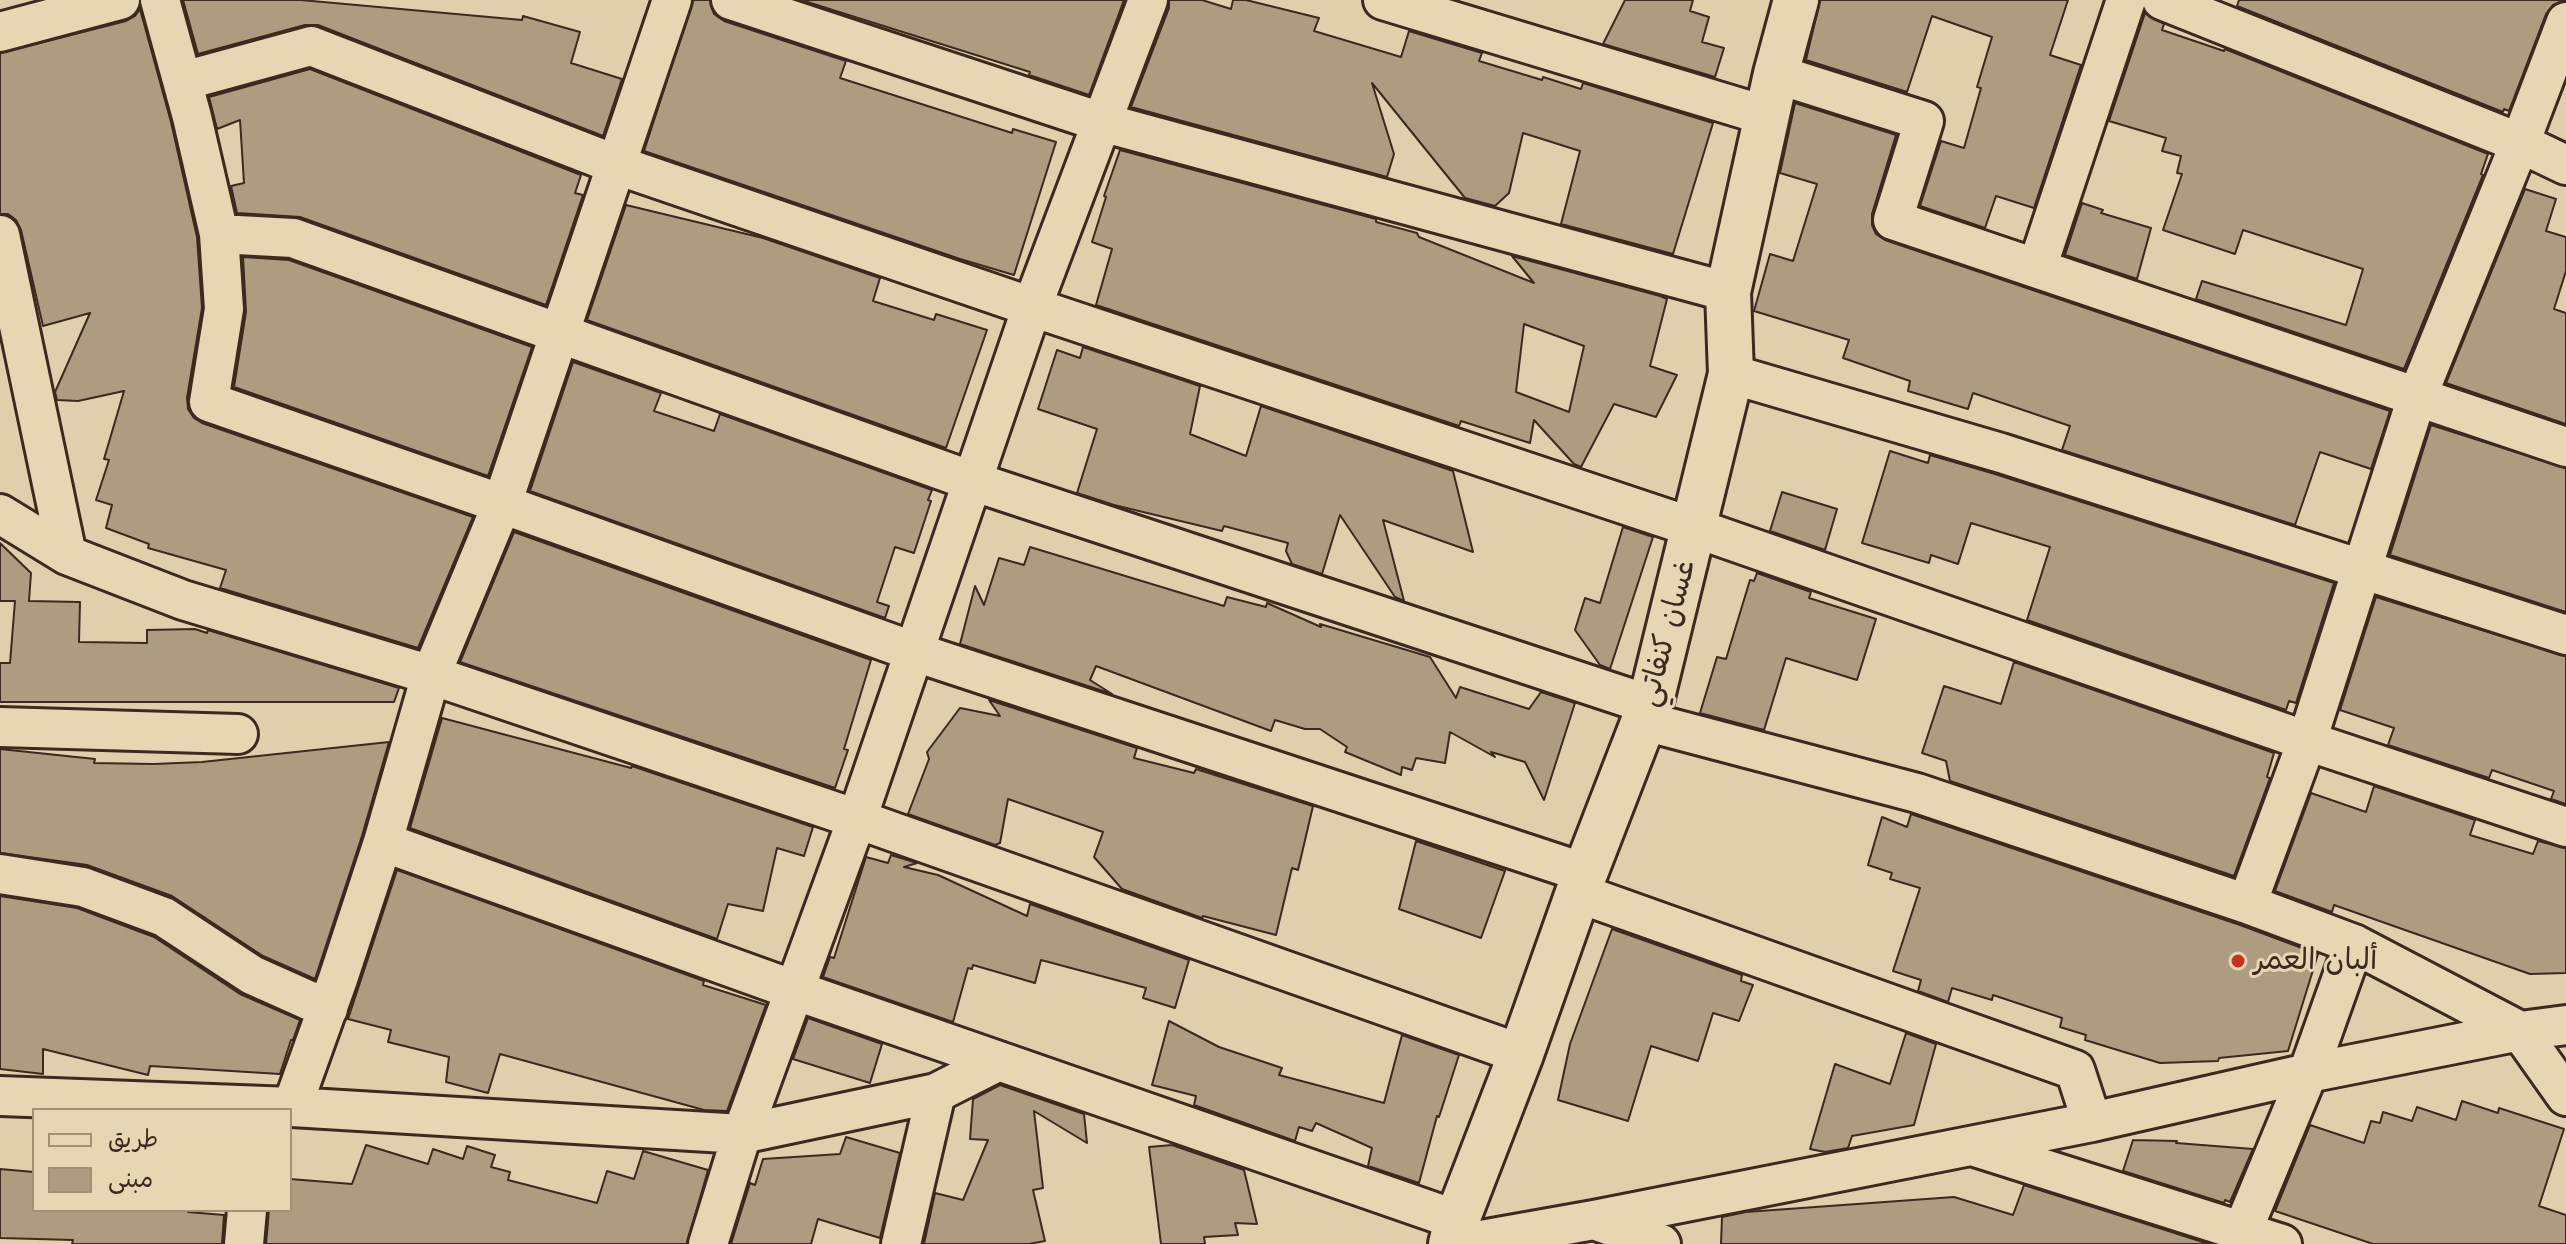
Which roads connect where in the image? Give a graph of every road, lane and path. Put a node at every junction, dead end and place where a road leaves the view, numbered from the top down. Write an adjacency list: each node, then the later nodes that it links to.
1 (120, 0): 11 (street)
2 (160, 0): 13 (street)
3 (731, 0): 15 (street)
4 (1148, 0): 15 (street)
5 (1383, 0): 14 (street)
6 (1796, 0): 12 (street, غسان كنفاتي)
7 (2126, 0): 21 (street)
8 (2162, 0): 16 (street)
9 (664, 1): 17 (street)
10 (2566, 22): 16 (street)
11 (0, 32)
12 (1776, 74): 14 (street, غسان كنفاتي); 21 (street)
13 (183, 81): 17 (street); 19 (street)
14 (1767, 116): 22 (street, غسان كنفاتي)
15 (1101, 122): 22 (street); 23 (street)
16 (2520, 143): 18 (street); 26 (street)
17 (617, 165): 23 (street); 24 (street)
18 (2566, 165)
19 (219, 234): 24 (street); 29 (street)
20 (0, 235): 32 (street)
21 (2037, 268): 26 (street)
22 (1728, 292): 25 (street, غسان كنفاتي)
23 (1032, 307): 28 (street); 31 (street)
24 (558, 333): 28 (street); 29 (street)
25 (1731, 374): 31 (street, غسان كنفاتي); 33 (street)
26 (2417, 397): 27 (street); 33 (street)
27 (2566, 447)
28 (972, 481): 35 (street); 37 (street)
29 (502, 504): 35 (street); 36 (street)
30 (0, 514): 32 (street)
31 (1695, 528): 37 (street, غسان كنفاتي); 40 (street)
32 (67, 555): 36 (street)
33 (2364, 568): 34 (street); 40 (street)
34 (2566, 635)
35 (915, 652): 41 (street); 45 (street)
36 (431, 675): 41 (street); 43 (street)
37 (1647, 713): 45 (street, غسان كنفاتي); 46 (street)
38 (0, 727): 39 (street)
39 (238, 734)
40 (2307, 741): 42 (street); 46 (street)
41 (857, 819): 48 (street); 52 (street)
42 (2566, 827)
43 (383, 842): 48 (street); 49 (street)
44 (0, 874): 49 (street)
45 (1582, 883): 52 (street, غسان كنفاتي); 60 (street)
46 (2247, 904): 47 (street)
47 (2354, 944): 51 (street); 54 (street)
48 (794, 990): 53 (street); 61 (street)
49 (328, 1009): 58 (street)
50 (2566, 1025): 51 (street)
51 (2520, 1031): 54 (street); 57 (street)
52 (1521, 1054): 65 (street, غسان كنفاتي)
53 (999, 1061): 55 (street); 65 (street)
54 (2308, 1073): 60 (street); 66 (street)
55 (936, 1093): 61 (street); 69 (street)
56 (0, 1096): 59 (street)
57 (2566, 1096)
58 (292, 1107): 59 (street); 61 (street)
59 (254, 1108)
60 (2092, 1122): 62 (street)
61 (742, 1134): 68 (street)
62 (1973, 1146): 64 (street); 66 (street)
63 (247, 1212): 67 (street)
64 (1594, 1220): 65 (street); 70 (street)
65 (1455, 1236)
66 (2240, 1237): 71 (street)
67 (244, 1244)
68 (708, 1244)
69 (901, 1244)
70 (1661, 1244)
71 (2282, 1244)

